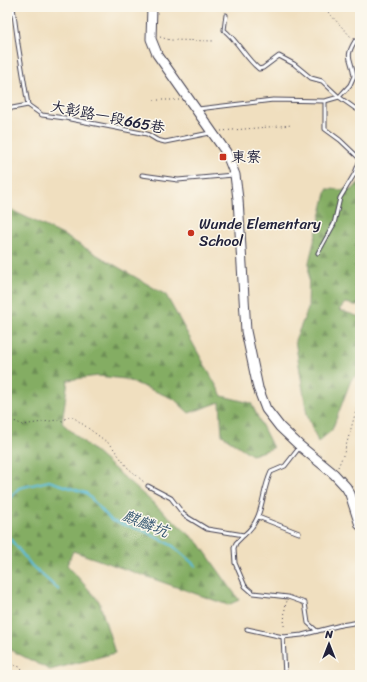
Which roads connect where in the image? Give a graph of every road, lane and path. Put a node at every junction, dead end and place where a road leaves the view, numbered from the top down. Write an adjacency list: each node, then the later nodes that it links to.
1 (13, 7): 12 (lane, 大彰路一段665巷)
2 (152, 7): 5 (main road)
3 (328, 12): 7 (path)
4 (226, 15): 8 (lane)
5 (151, 36): 6 (path); 10 (main road)
6 (215, 41)
7 (355, 41): 8 (lane)
8 (338, 97): 11 (lane); 15 (lane)
9 (154, 100): 10 (path)
10 (190, 100): 14 (main road)
11 (325, 101): 14 (lane); 18 (lane)
12 (28, 105): 13 (lane); 17 (lane, 大彰路一段665巷)
13 (7, 109)
14 (197, 109): 17 (main road)
15 (360, 109)
16 (292, 125): 17 (path)
17 (213, 132): 20 (main road)
18 (360, 159): 21 (lane)
19 (142, 175): 20 (lane)
20 (235, 175): 24 (main road)
21 (318, 253)
22 (360, 397): 25 (path)
23 (7, 420): 26 (path)
24 (300, 446): 25 (main road); 27 (lane)
25 (334, 474): 28 (main road)
26 (148, 486): 30 (lane)
27 (258, 517): 29 (lane); 30 (lane)
28 (360, 525)
29 (299, 533)
30 (244, 535): 31 (lane)
31 (288, 597): 33 (path); 35 (lane)
32 (360, 622): 35 (lane)
33 (284, 626)
34 (247, 629): 36 (lane)
35 (317, 630): 36 (lane)
36 (283, 637): 39 (lane)
37 (7, 663): 38 (path)
38 (25, 675)
39 (285, 675)

